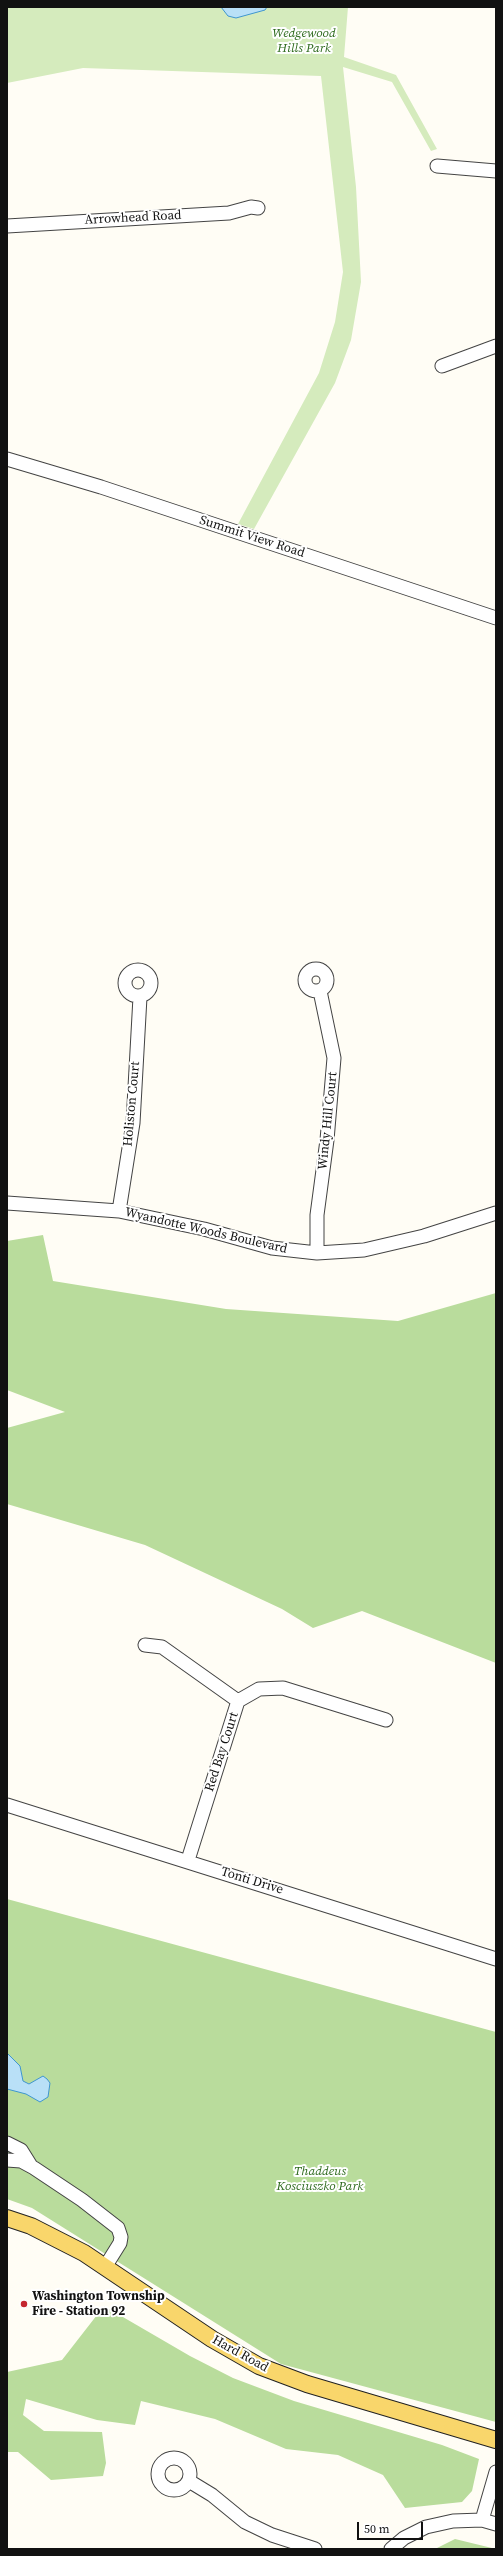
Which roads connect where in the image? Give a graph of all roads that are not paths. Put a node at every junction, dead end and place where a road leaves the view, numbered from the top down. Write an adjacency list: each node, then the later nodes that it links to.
1 (437, 166): 2 (street)
2 (496, 171)
3 (258, 208): 4 (street, Arrowhead Road)
4 (7, 226)
5 (496, 346): 6 (street)
6 (442, 366)
7 (7, 459): 8 (street, Summit View Road)
8 (496, 618)
9 (320, 991): 14 (street, Windy Hill Court)
10 (140, 997): 12 (street, Holiston Court)
11 (7, 1203): 12 (street, Wyandotte Woods Boulevard)
12 (119, 1211): 14 (street, Wyandotte Woods Boulevard)
13 (496, 1213): 14 (street, Wyandotte Woods Boulevard)
14 (317, 1253)
15 (145, 1645): 16 (street)
16 (238, 1701): 17 (street, Red Bay Court); 19 (street, Red Bay Court)
17 (386, 1720)
18 (7, 1805): 19 (street, Tonti Drive)
19 (188, 1860): 20 (street, Tonti Drive)
20 (496, 1958)
21 (7, 2142): 23 (street)
22 (7, 2160): 23 (street)
23 (34, 2168): 25 (street)
24 (7, 2218): 25 (main road, Hard Road)
25 (105, 2267): 26 (main road, Hard Road)
26 (496, 2440)
27 (496, 2472): 29 (street)
28 (189, 2481): 31 (street)
29 (482, 2520): 30 (street); 32 (street)
30 (496, 2524)
31 (315, 2549)
32 (391, 2549)

